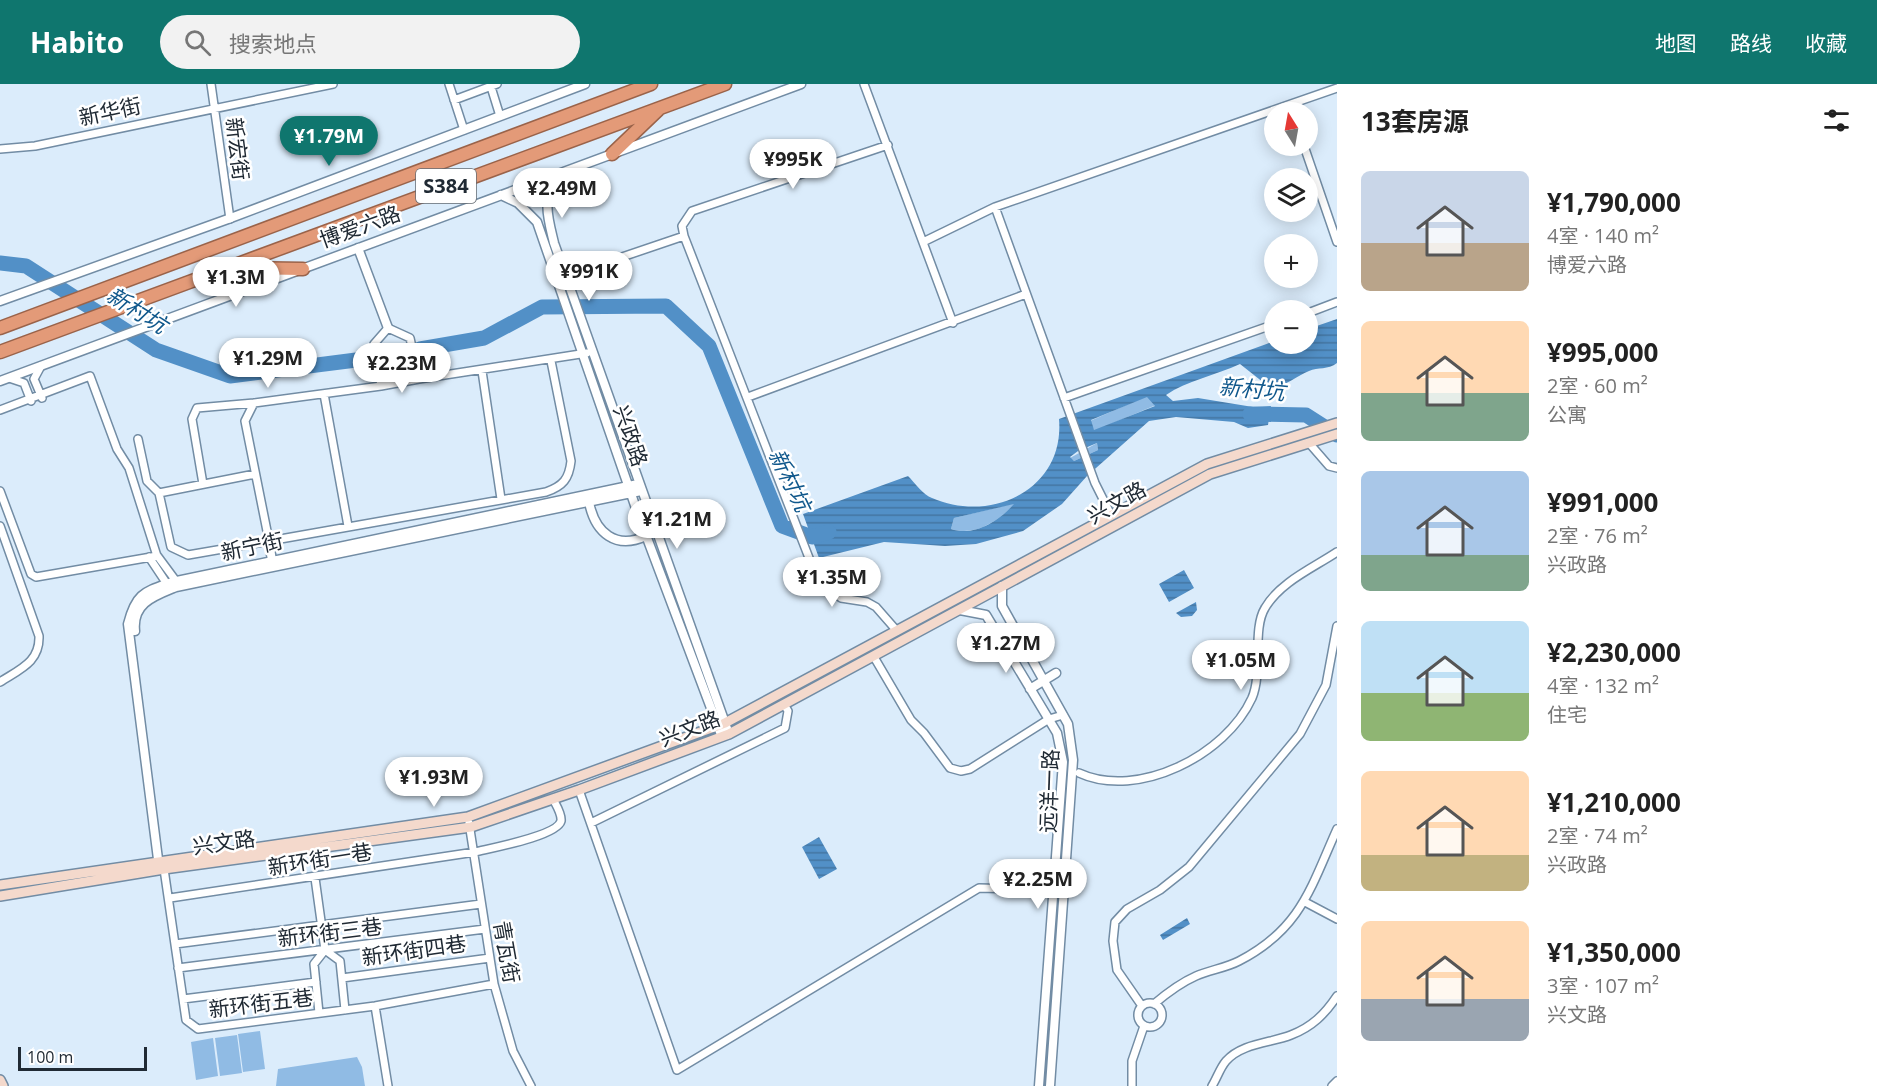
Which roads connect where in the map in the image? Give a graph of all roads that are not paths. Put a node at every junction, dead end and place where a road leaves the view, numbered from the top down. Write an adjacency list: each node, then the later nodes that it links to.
1 (211, 84): 14 (street, 新宏街)
2 (333, 84): 14 (street, 新华街)
3 (449, 84): 11 (street)
4 (585, 84): 15 (street)
5 (651, 84): 38 (highway, 博爱六路 / S384)
6 (725, 84): 13 (highway, 博爱六路 / S384)
7 (801, 84): 20 (street, 博爱六路)
8 (864, 84): 18 (street)
9 (494, 85): 11 (street); 15 (street)
10 (1337, 88): 12 (street)
11 (454, 100): 17 (street)
12 (1306, 102)
13 (661, 107): 20 (highway); 30 (highway, 博爱六路 / S384)
14 (215, 108): 19 (street, 新华街); 25 (street, 新宏街)
15 (500, 116): 17 (street)
16 (1264, 118): 24 (street)
17 (464, 130): 25 (street)
18 (888, 145): 26 (street); 27 (street)
19 (0, 149)
20 (612, 154): 22 (street, 博爱六路)
21 (1307, 156): 28 (street)
22 (556, 175): 23 (street, 博爱六路); 32 (street, 兴政路)
23 (501, 195): 29 (street, 博爱六路); 32 (street, 兴政路)
24 (995, 207): 27 (street); 33 (street)
25 (230, 219): 34 (street)
26 (684, 236): 32 (street); 51 (street)
27 (923, 242): 37 (street)
28 (1337, 242)
29 (358, 248): 31 (street, 博爱六路); 39 (street)
30 (233, 268): 31 (highway); 41 (highway, 博爱六路 / S384)
31 (303, 269): 44 (street, 博爱六路)
32 (561, 276): 42 (street, 兴政路)
33 (1026, 294): 37 (street); 52 (street)
34 (0, 301)
35 (1337, 302): 36 (street)
36 (1318, 309)
37 (953, 323): 51 (street)
38 (0, 326)
39 (388, 328): 47 (street); 48 (street)
40 (1264, 328): 52 (street)
41 (0, 352)
42 (588, 353): 43 (street); 64 (street, 兴政路); 65 (street, 兴政路)
43 (551, 361): 45 (street); 68 (street)
44 (40, 366): 46 (street, 博爱六路); 50 (street)
45 (482, 371): 47 (street); 68 (street)
46 (4, 379): 53 (street)
47 (419, 379): 48 (street)
48 (381, 386): 49 (street)
49 (324, 394): 54 (street); 72 (street)
50 (41, 397): 53 (street); 76 (street)
51 (748, 397): 82 (street)
52 (1064, 398): 70 (street)
53 (31, 400): 55 (street)
54 (254, 403): 61 (street); 63 (street)
55 (0, 412)
56 (1337, 423): 70 (main road, 兴文路)
57 (1337, 434): 59 (main road, 兴文路)
58 (138, 439): 67 (street)
59 (1309, 442): 60 (street); 79 (main road, 兴文路)
60 (1337, 468)
61 (255, 474): 63 (street); 74 (street)
62 (0, 484): 76 (street)
63 (203, 484): 67 (street)
64 (640, 488): 65 (street, 新宁街); 91 (street, 兴政路)
65 (630, 490): 69 (street); 73 (street, 兴政路); 77 (street, 新宁街)
66 (0, 491): 76 (street)
67 (159, 493): 74 (street)
68 (501, 499): 72 (street)
69 (589, 502): 73 (street); 101 (street)
70 (1111, 515): 82 (main road, 兴文路)
71 (0, 526): 86 (street)
72 (348, 526): 74 (street)
73 (646, 537): 91 (street, 兴政路)
74 (268, 541): 77 (street)
75 (1337, 552): 94 (street)
76 (152, 555): 78 (street)
77 (272, 561): 78 (street, 新宁街)
78 (171, 582): 101 (street, 新宁街)
79 (1002, 586): 80 (main road, 兴文路); 85 (street, 远洋一路)
80 (960, 610): 83 (main road, 兴文路); 87 (street)
81 (1337, 626): 124 (street)
82 (897, 631): 91 (main road, 兴文路)
83 (874, 657): 88 (main road, 兴文路); 90 (street)
84 (1056, 673): 85 (street)
85 (1044, 681): 87 (street); 89 (street, 远洋一路)
86 (0, 682)
87 (1030, 688): 90 (street)
88 (785, 705): 92 (main road, 兴文路); 98 (street)
89 (1063, 715): 90 (street); 94 (street, 远洋一路)
90 (1048, 719): 93 (street, 远洋一路)
91 (722, 725): 92 (street, 兴政路); 97 (main road, 兴文路)
92 (725, 736): 95 (main road, 兴文路)
93 (1062, 773): 94 (street); 104 (street, 远洋一路)
94 (1075, 773): 105 (street, 远洋一路)
95 (579, 790): 96 (main road, 兴文路); 98 (street)
96 (554, 799): 97 (main road, 兴文路); 100 (street, 新环街一巷)
97 (469, 822): 100 (street, 青瓦街); 101 (main road, 兴文路)
98 (591, 823): 104 (street)
99 (1337, 829): 108 (street)
100 (475, 852): 102 (street, 新环街一巷); 109 (street, 青瓦街)
101 (162, 865): 103 (main road, 兴文路); 106 (main road, 兴文路); 107 (street, 新环街五巷)
102 (315, 878): 107 (street, 新环街一巷); 111 (street)
103 (0, 885)
104 (1052, 890): 105 (street); 133 (street, 远洋一路)
105 (1063, 890): 134 (street, 远洋一路)
106 (0, 896)
107 (170, 898): 113 (street, 新环街五巷)
108 (1305, 902): 110 (street); 122 (street)
109 (481, 904): 111 (street); 112 (street, 青瓦街)
110 (1337, 919)
111 (321, 925): 113 (street); 114 (street)
112 (485, 930): 114 (street, 新环街三巷); 115 (street, 青瓦街)
113 (175, 944): 116 (street, 新环街五巷)
114 (325, 950): 116 (street, 新环街三巷); 117 (street); 118 (street)
115 (490, 958): 117 (street, 新环街四巷); 119 (street, 青瓦街)
116 (178, 968): 121 (street, 新环街五巷)
117 (342, 978): 125 (street)
118 (316, 982): 121 (street); 126 (street)
119 (494, 984): 123 (street, 新环街五巷); 132 (street, 青瓦街)
120 (1337, 996): 136 (street)
121 (183, 999): 126 (street, 新环街五巷)
122 (1154, 1004): 124 (street); 127 (street)
123 (375, 1006): 125 (street, 新环街五巷); 131 (street)
124 (1143, 1006): 127 (street)
125 (345, 1010): 126 (street, 新环街五巷)
126 (319, 1013)
127 (1144, 1026): 135 (street)
128 (0, 1080): 130 (main road)
129 (1337, 1081): 137 (street)
130 (3, 1086)
131 (388, 1086)
132 (531, 1086)
133 (1039, 1086)
134 (1050, 1086)
135 (1132, 1086)
136 (1212, 1086)
137 (1332, 1086)

